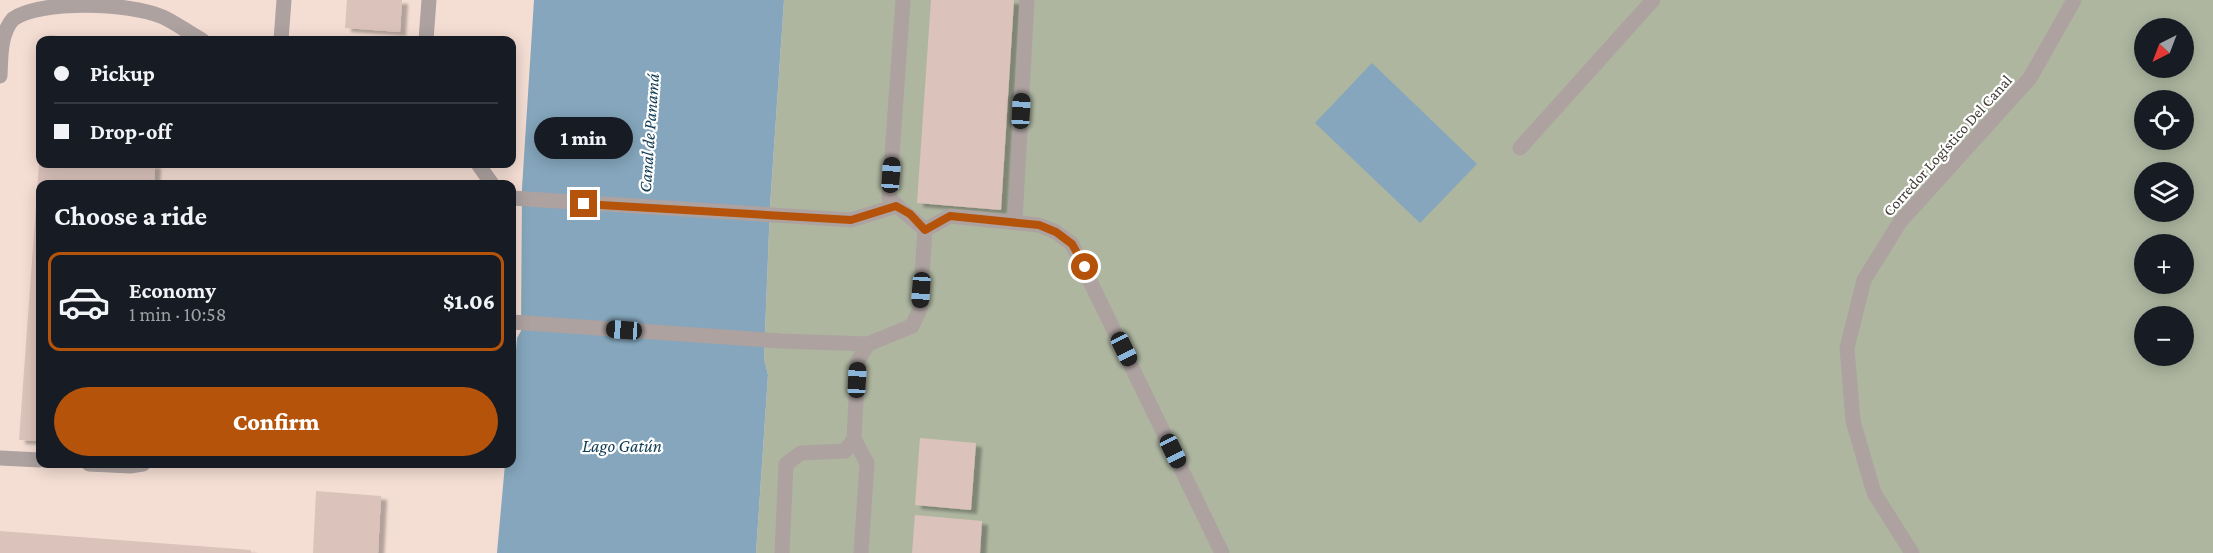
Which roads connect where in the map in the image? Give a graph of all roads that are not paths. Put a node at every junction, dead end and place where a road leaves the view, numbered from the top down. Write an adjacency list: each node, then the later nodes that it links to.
1 (284, 0): 8 (lane)
2 (429, 0): 9 (lane)
3 (903, 0): 13 (lane)
4 (1028, 0): 14 (lane)
5 (1653, 0): 11 (lane)
6 (2074, 0): 24 (lane, Corredor Logístico Del Canal)
7 (195, 36): 10 (lane)
8 (281, 36)
9 (426, 36)
10 (0, 76)
11 (1520, 148)
12 (516, 199): 13 (lane)
13 (896, 206): 15 (lane)
14 (1015, 222): 15 (lane); 23 (lane)
15 (925, 230): 17 (lane)
16 (516, 321): 17 (lane)
17 (868, 344): 18 (lane)
18 (854, 439): 21 (lane); 22 (lane)
19 (0, 458): 20 (lane)
20 (36, 460)
21 (782, 553)
22 (861, 553)
23 (1222, 553)
24 (1912, 553)

